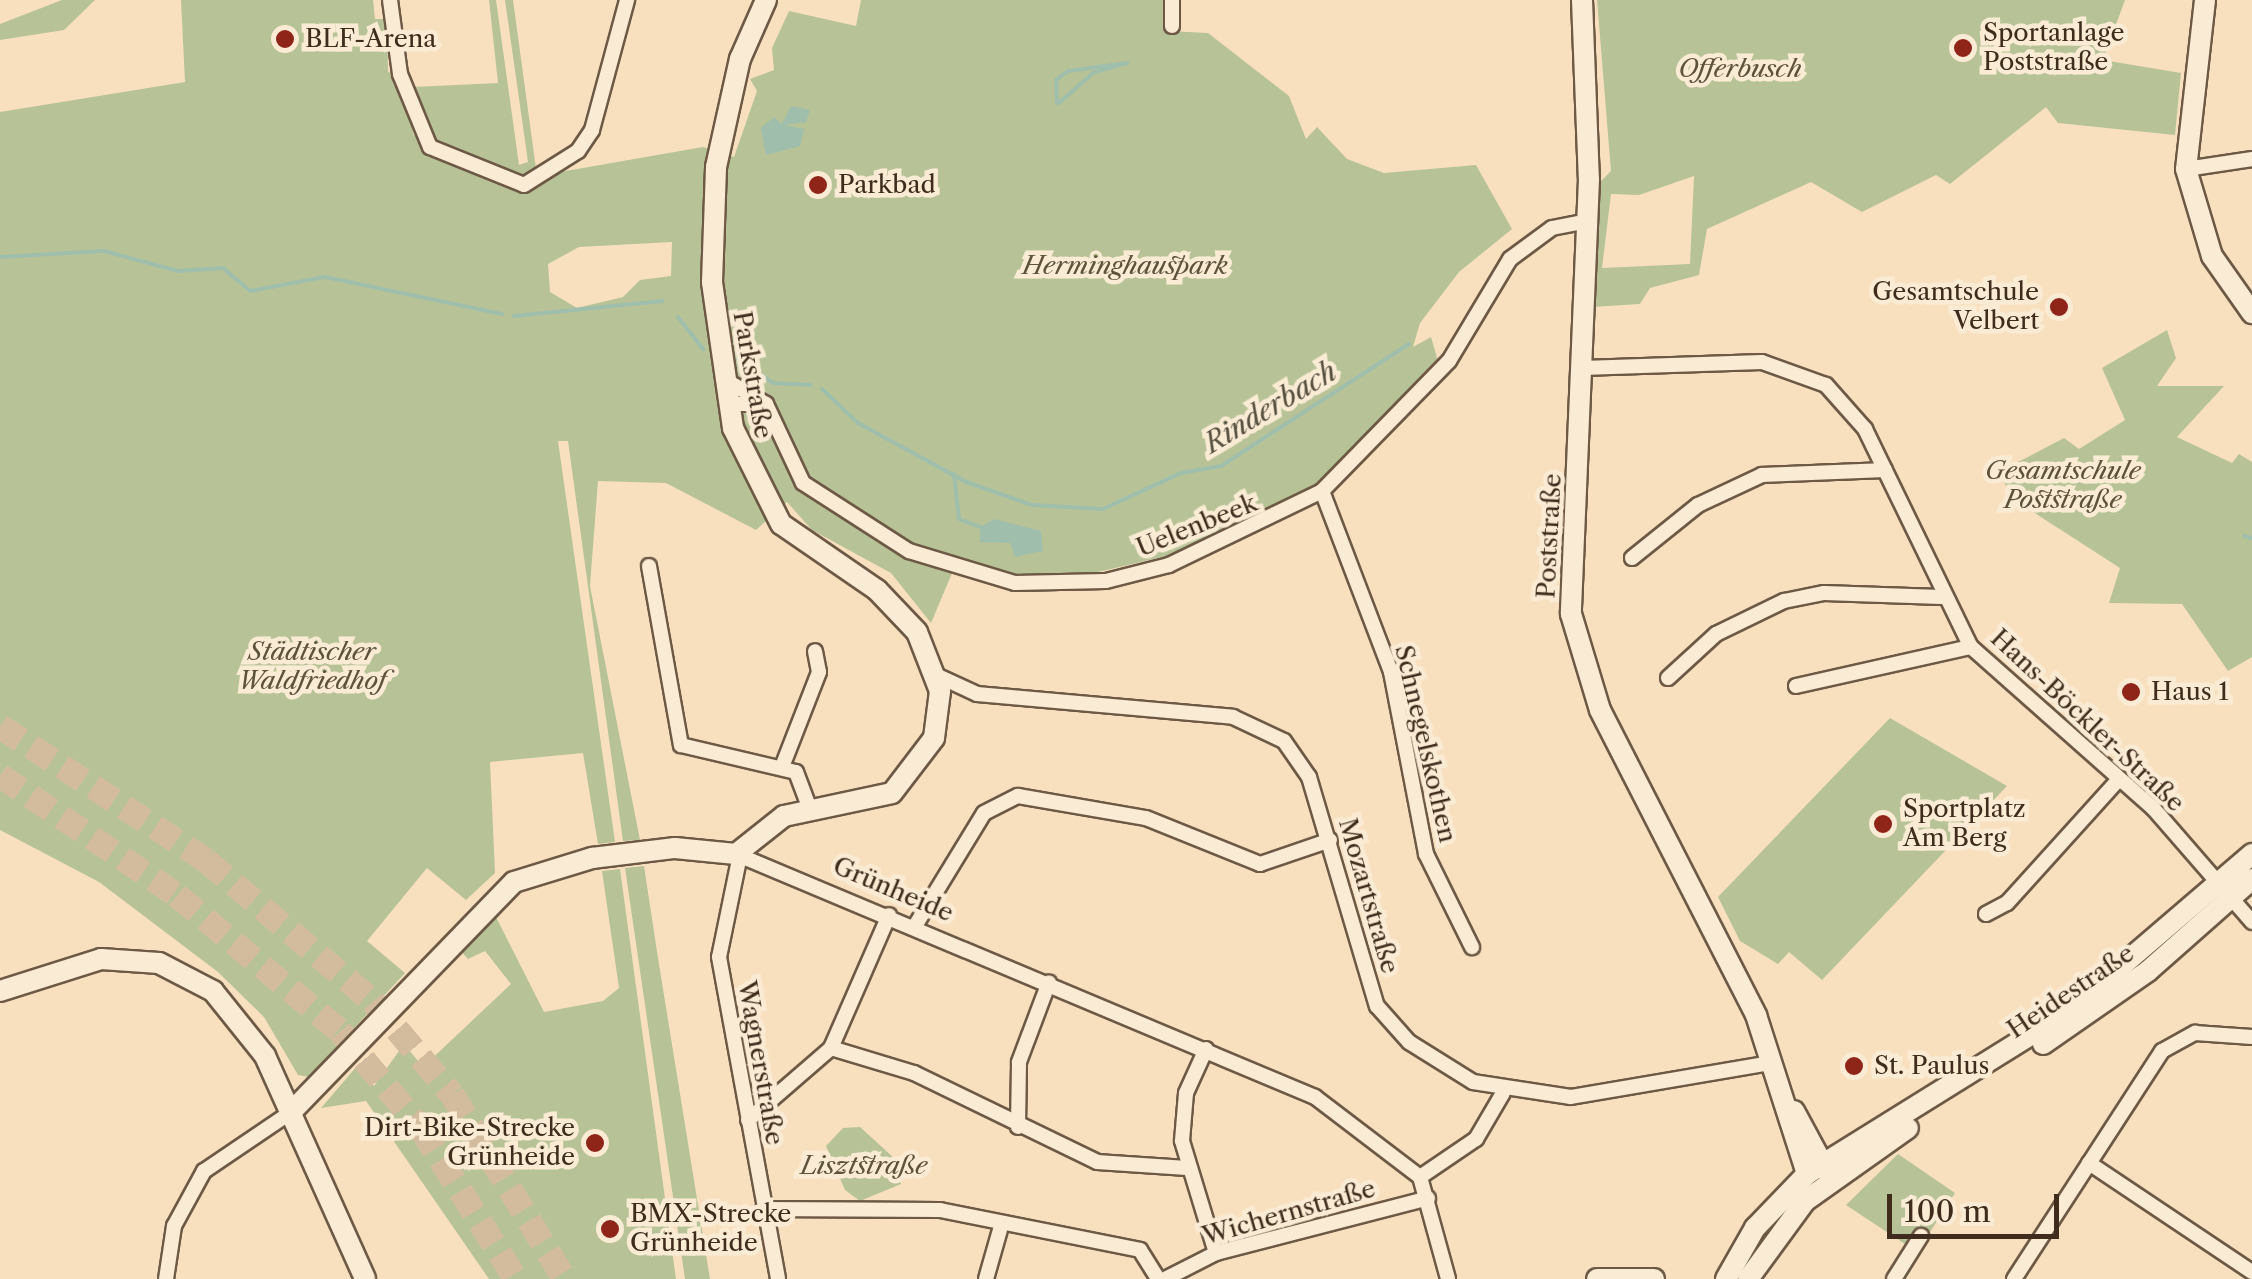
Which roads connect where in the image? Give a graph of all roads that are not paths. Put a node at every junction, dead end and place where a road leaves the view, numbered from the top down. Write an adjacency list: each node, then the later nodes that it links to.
1 (390, 0): 2 (street)
2 (626, 0)
3 (766, 0): 13 (street, Parkstraße)
4 (1172, 0): 7 (street)
5 (1582, 0): 10 (street, Poststraße)
6 (2205, 0): 9 (street)
7 (1172, 26)
8 (2252, 160): 9 (street)
9 (2186, 169): 11 (street)
10 (1588, 220): 12 (street, Poststraße); 17 (street, Uelenbeek)
11 (2252, 314)
12 (1582, 368): 16 (street, Hans-Böckler-Straße); 44 (street, Poststraße)
13 (724, 379): 14 (street, Parkstraße); 15 (street)
14 (728, 404): 15 (street); 23 (street, Parkstraße)
15 (766, 404): 17 (street, Uelenbeek)
16 (1885, 470): 18 (street); 20 (street, Hans-Böckler-Straße)
17 (1322, 491): 38 (street, Schnegelskothen)
18 (1632, 558)
19 (649, 566): 26 (street)
20 (1941, 597): 21 (street, Hans-Böckler-Straße); 24 (street)
21 (1972, 646): 25 (street); 27 (street, Hans-Böckler-Straße)
22 (814, 651): 26 (street)
23 (936, 675): 28 (street); 29 (street, Mozartstraße)
24 (1668, 678)
25 (1796, 686)
26 (782, 766): 28 (street)
27 (2119, 778): 33 (street, Hans-Böckler-Straße); 34 (street)
28 (812, 812): 30 (street)
29 (1330, 840): 37 (street); 46 (street, Mozartstraße)
30 (738, 854): 35 (street, Grünheide); 47 (street, Grünheide); 48 (street, Wagnerstraße)
31 (2252, 854): 33 (street, Heidestraße)
32 (2252, 880): 33 (street, Heidestraße)
33 (2225, 891): 36 (street, Hans-Böckler-Straße); 50 (street, Heidestraße); 54 (street, Heidestraße)
34 (1986, 914)
35 (889, 915): 37 (street, Grünheide); 42 (street)
36 (2252, 922)
37 (915, 926): 39 (street, Grünheide)
38 (1472, 947)
39 (1049, 982): 43 (street, Grünheide); 49 (street)
40 (0, 991): 47 (street)
41 (2252, 1037): 51 (street)
42 (831, 1048): 48 (street); 49 (street)
43 (1206, 1049): 52 (street); 53 (street, Grünheide)
44 (1770, 1063): 45 (street, Poststraße); 46 (street, Mozartstraße)
45 (1778, 1090): 50 (street, Poststraße); 54 (street, Poststraße)
46 (1504, 1093): 53 (street)
47 (291, 1112): 61 (street); 62 (street)
48 (748, 1120): 56 (street, Wagnerstraße)
49 (1018, 1127): 52 (street)
50 (1826, 1160): 54 (street, Heidestraße)
51 (2089, 1163): 60 (street); 72 (street)
52 (1187, 1168): 59 (street)
53 (1420, 1176): 55 (street)
54 (1817, 1179): 69 (street, Heidestraße); 70 (street, Heidestraße)
55 (1428, 1198): 59 (street, Wichernstraße); 66 (street)
56 (764, 1209): 57 (street); 63 (street, Wagnerstraße)
57 (1000, 1230): 64 (street); 65 (street)
58 (1922, 1236): 71 (street)
59 (1216, 1253): 65 (street, Wichernstraße)
60 (2252, 1272)
61 (166, 1279)
62 (366, 1279)
63 (778, 1279)
64 (986, 1279)
65 (1162, 1279)
66 (1448, 1279)
67 (1597, 1279): 68 (street)
68 (1654, 1279)
69 (1726, 1279)
70 (1748, 1279)
71 (1894, 1279)
72 (2014, 1279)

